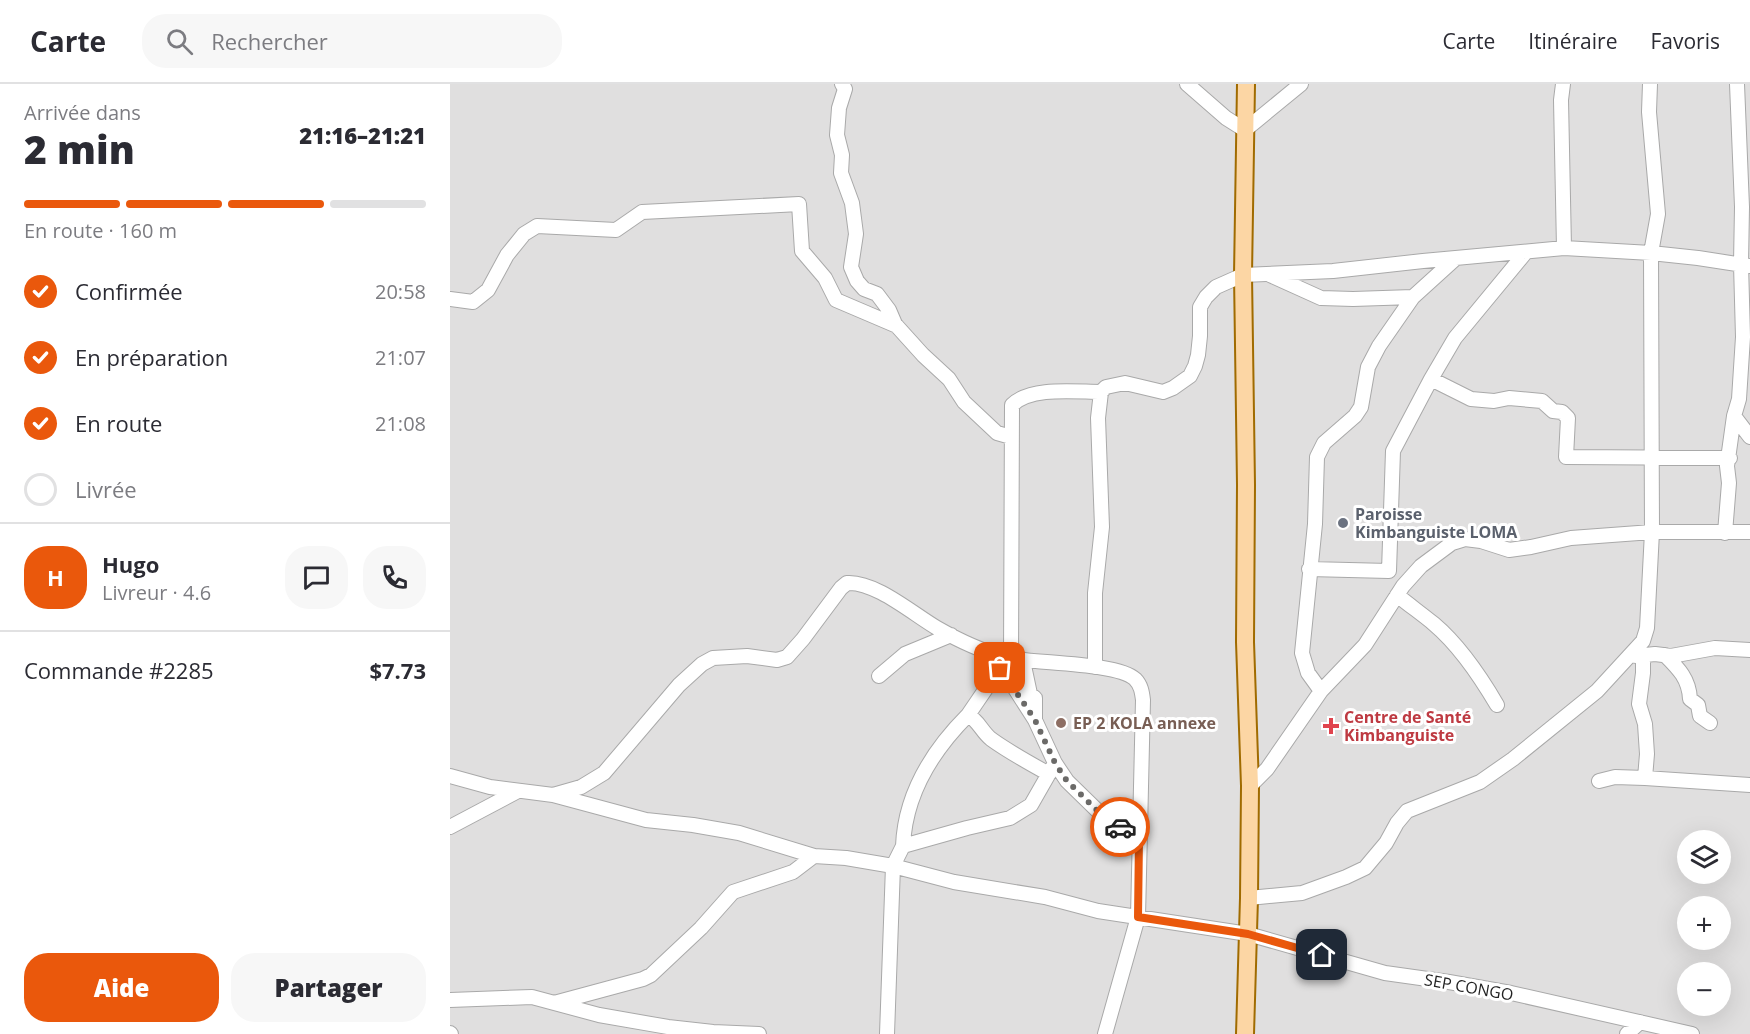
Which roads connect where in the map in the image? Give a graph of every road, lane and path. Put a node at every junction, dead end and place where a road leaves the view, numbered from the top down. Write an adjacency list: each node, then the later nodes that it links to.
1 (842, 84): 18 (street)
2 (1187, 84): 8 (street)
3 (1246, 84): 8 (main road)
4 (1301, 84): 8 (street)
5 (1563, 84): 9 (street)
6 (1650, 84): 11 (street)
7 (1737, 84): 13 (street)
8 (1245, 130): 15 (main road)
9 (1564, 248): 10 (street); 11 (street)
10 (1526, 252): 12 (street); 19 (street)
11 (1652, 253): 13 (street); 24 (street)
12 (1456, 258): 14 (street); 16 (street)
13 (1746, 265): 21 (street)
14 (1268, 274): 15 (street); 16 (street)
15 (1243, 275): 20 (street); 48 (main road)
16 (1413, 297): 29 (street)
17 (450, 299): 18 (street)
18 (897, 326): 22 (street)
19 (1431, 379): 24 (street); 29 (street)
20 (1101, 392): 22 (street); 36 (street)
21 (1734, 416): 23 (street); 25 (street)
22 (1011, 437): 35 (street)
23 (1750, 437)
24 (1652, 457): 25 (street); 26 (street)
25 (1729, 458): 28 (street)
26 (1652, 532): 28 (street); 30 (street); 34 (street)
27 (1750, 532): 28 (street)
28 (1725, 533)
29 (1310, 569): 38 (street)
30 (1397, 595): 38 (street); 39 (street)
31 (951, 635): 35 (street); 37 (street); 50 (street)
32 (1750, 650): 33 (street)
33 (1665, 655): 34 (street); 42 (street)
34 (1637, 656): 45 (street); 56 (street)
35 (1012, 663): 36 (street); 40 (street); 41 (street); 41 (street)
36 (1095, 667): 52 (street)
37 (879, 676)
38 (1321, 691): 48 (street)
39 (1497, 705)
40 (968, 715): 43 (street); 53 (street)
41 (1035, 720): 43 (street)
42 (1710, 723)
43 (1052, 768): 52 (street); 53 (street)
44 (451, 777): 49 (street)
45 (1645, 778): 46 (street); 47 (street)
46 (1599, 781)
47 (1750, 785)
48 (1250, 786): 56 (main road)
49 (518, 791): 50 (street); 51 (street)
50 (553, 795): 54 (street, SEP CONGO)
51 (450, 827)
52 (1139, 838): 57 (street)
53 (903, 846): 55 (street)
54 (814, 856): 55 (street, SEP CONGO); 60 (street)
55 (894, 866): 57 (street, SEP CONGO); 63 (street)
56 (1249, 898): 58 (main road)
57 (1138, 917): 58 (street, SEP CONGO); 64 (street)
58 (1248, 934): 61 (street, SEP CONGO); 65 (main road)
59 (450, 1000): 60 (street)
60 (552, 1003): 62 (street)
61 (1640, 1022): 66 (street); 67 (street, SEP CONGO)
62 (759, 1034)
63 (887, 1034)
64 (1105, 1034)
65 (1245, 1034)
66 (1627, 1034)
67 (1692, 1034)

